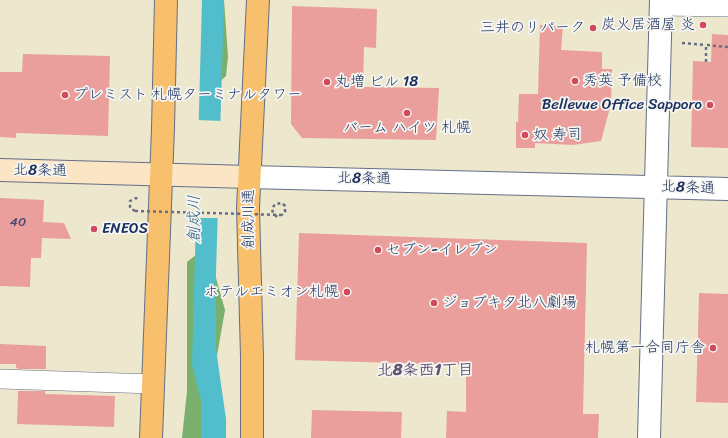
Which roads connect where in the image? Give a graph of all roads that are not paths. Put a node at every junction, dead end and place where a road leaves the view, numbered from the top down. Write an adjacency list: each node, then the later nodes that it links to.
1 (166, 0): 6 (highway)
2 (258, 0): 7 (highway, 創成川通)
3 (661, 3): 4 (street); 8 (street)
4 (728, 7)
5 (0, 170): 6 (main road, 北8条通)
6 (161, 174): 7 (main road, 北8条通); 11 (highway)
7 (249, 177): 8 (street, 北8条通); 13 (highway, 創成川通)
8 (656, 187): 9 (street, 北8条通); 14 (street)
9 (728, 189)
10 (0, 379): 11 (street)
11 (153, 384): 12 (highway)
12 (151, 438)
13 (252, 438)
14 (649, 438)

